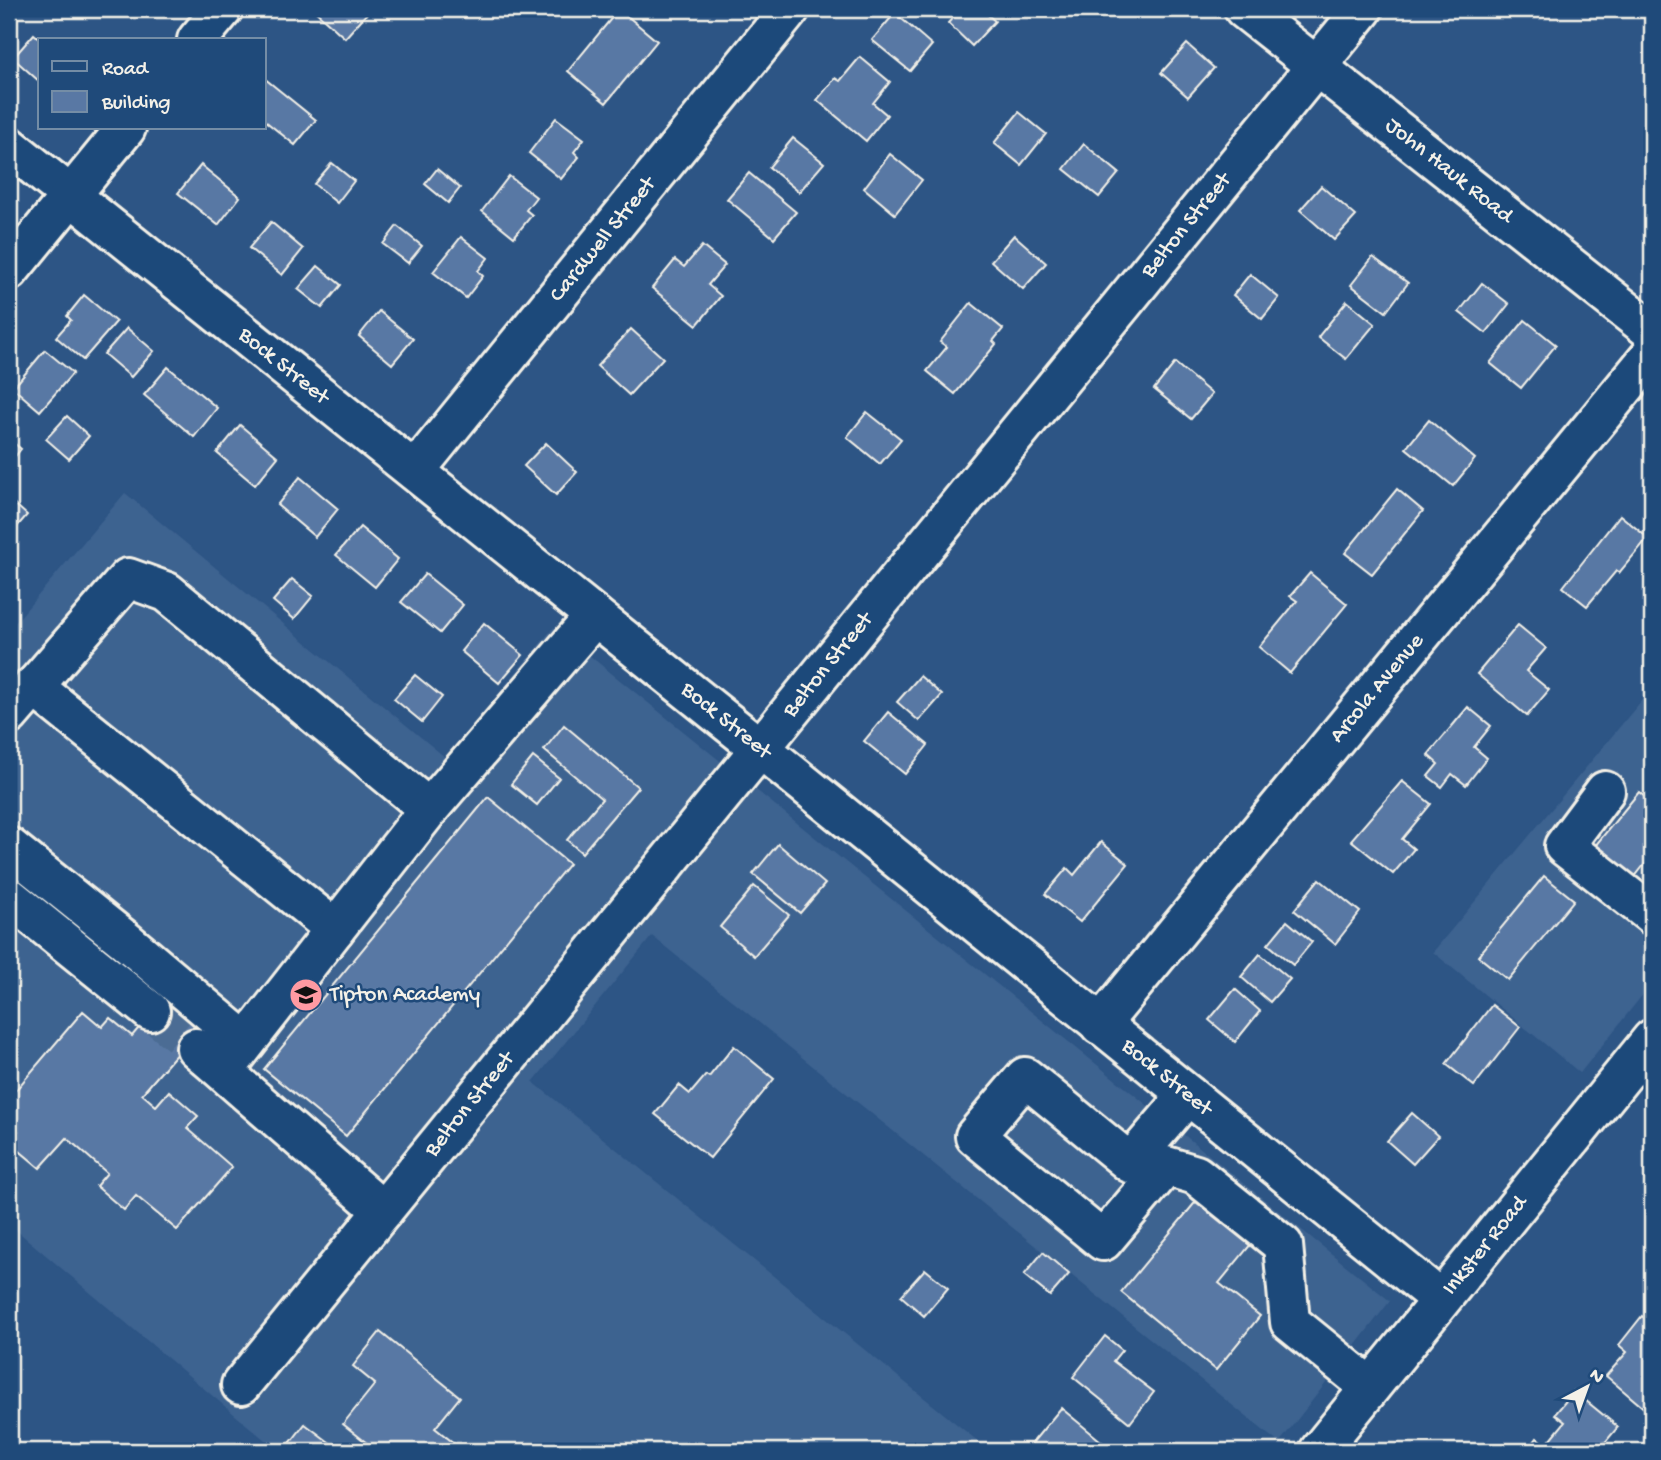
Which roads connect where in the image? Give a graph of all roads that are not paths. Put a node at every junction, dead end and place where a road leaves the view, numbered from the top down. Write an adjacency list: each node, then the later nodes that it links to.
1 (223, 9): 5 (street)
2 (790, 9): 13 (street, Cardwell Street)
3 (1244, 9): 6 (street, John Hauk Road)
4 (1363, 9): 6 (street, Belton Street)
5 (199, 38)
6 (1316, 66): 11 (street, John Hauk Road); 17 (street, Belton Street)
7 (124, 130): 9 (street)
8 (9, 146): 9 (street, Bock Street)
9 (70, 195): 10 (street); 13 (street, Bock Street)
10 (9, 271)
11 (1652, 331)
12 (1652, 354): 25 (street, Arcola Avenue)
13 (415, 471): 14 (street, Bock Street)
14 (595, 616): 17 (street, Bock Street); 19 (street)
15 (33, 687): 16 (street); 19 (street); 23 (street)
16 (9, 715)
17 (761, 749): 25 (street, Bock Street); 29 (street, Belton Street)
18 (1605, 791): 22 (street)
19 (429, 809): 23 (street)
20 (9, 847): 27 (street)
21 (9, 897): 24 (street)
22 (1652, 915)
23 (335, 929): 27 (street)
24 (150, 1011)
25 (1100, 1025): 28 (street, Bock Street)
26 (1652, 1039): 30 (street, Inkster Road)
27 (222, 1054): 29 (street)
28 (1188, 1095): 30 (street, Bock Street); 32 (street)
29 (383, 1211): 31 (street, Belton Street)
30 (1440, 1299): 32 (street, Inkster Road)
31 (241, 1385)
32 (1370, 1387): 33 (street, Inkster Road)
33 (1319, 1451)

